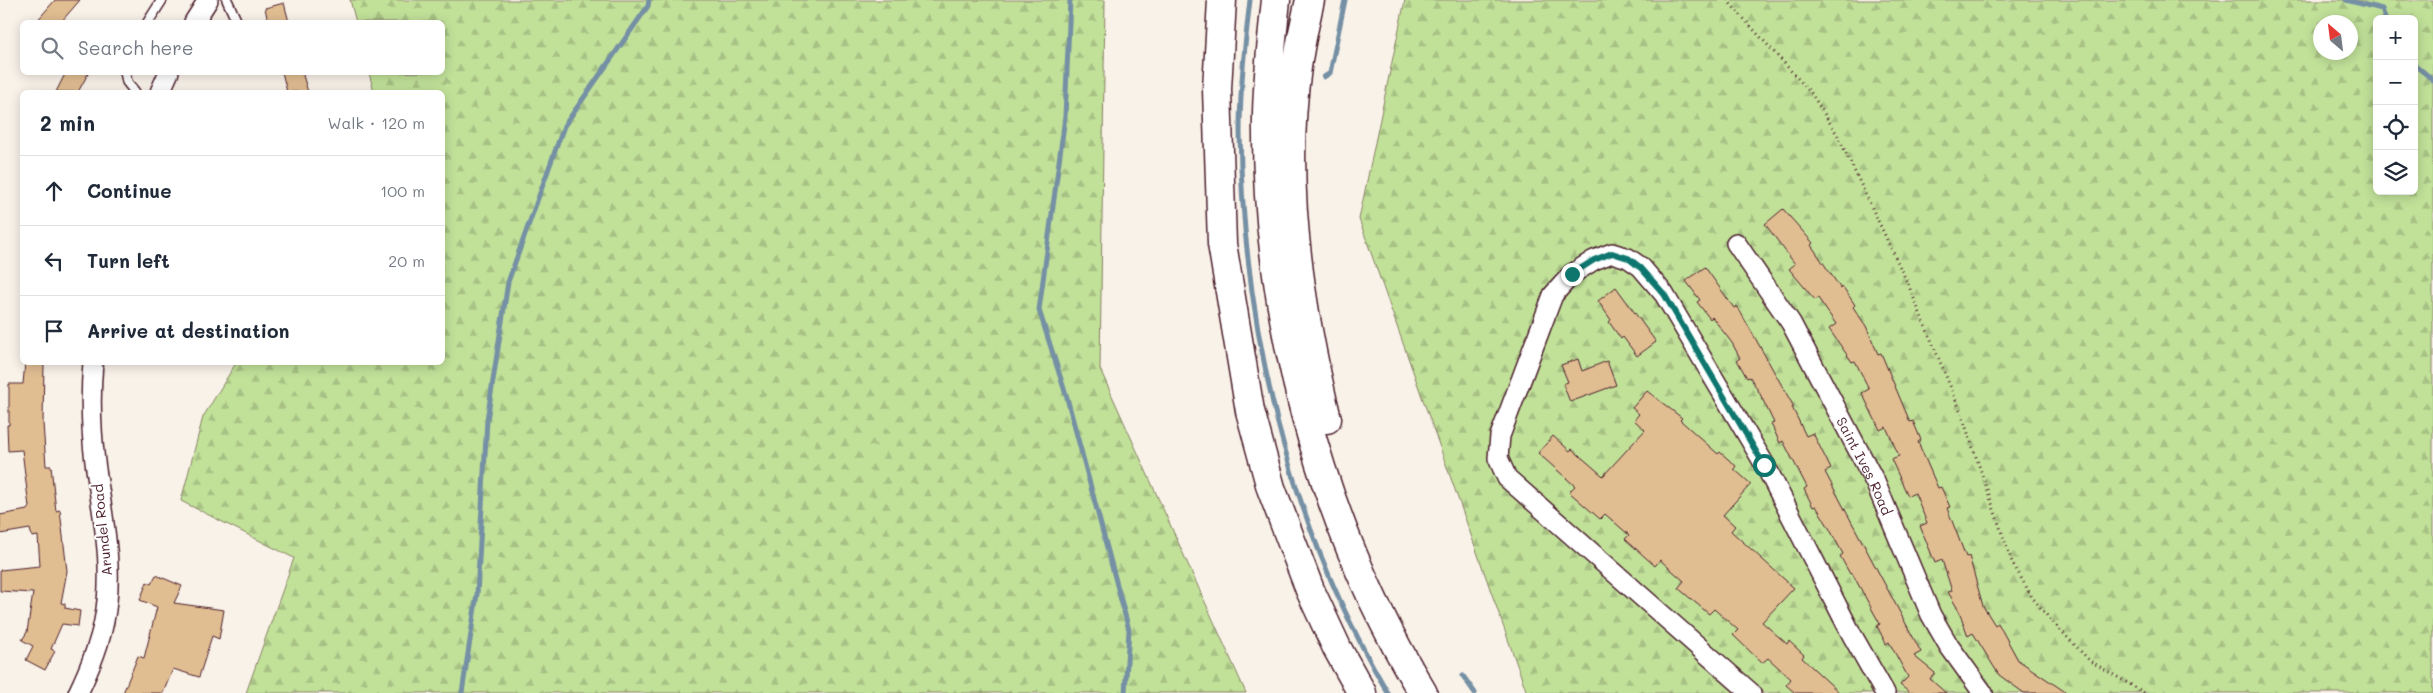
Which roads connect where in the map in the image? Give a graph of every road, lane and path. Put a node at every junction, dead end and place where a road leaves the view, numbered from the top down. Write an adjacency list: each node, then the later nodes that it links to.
1 (162, 0): 9 (lane)
2 (208, 0): 10 (street)
3 (227, 0): 11 (lane)
4 (1206, 0): 17 (highway)
5 (1222, 0): 17 (highway)
6 (1276, 0): 19 (highway)
7 (1310, 0): 19 (highway)
8 (1727, 0): 26 (path)
9 (149, 20)
10 (195, 20)
11 (236, 20)
12 (126, 75): 14 (lane)
13 (168, 75): 15 (street)
14 (134, 90)
15 (161, 90)
16 (1736, 243): 25 (street, Saint Ives Road)
17 (1222, 244): 21 (highway)
18 (93, 365): 20 (street, Arundel Road)
19 (1389, 633): 22 (highway)
20 (78, 693)
21 (1362, 693)
22 (1423, 693)
23 (1751, 693): 24 (street)
24 (1885, 693)
25 (1983, 693)
26 (2145, 693)

